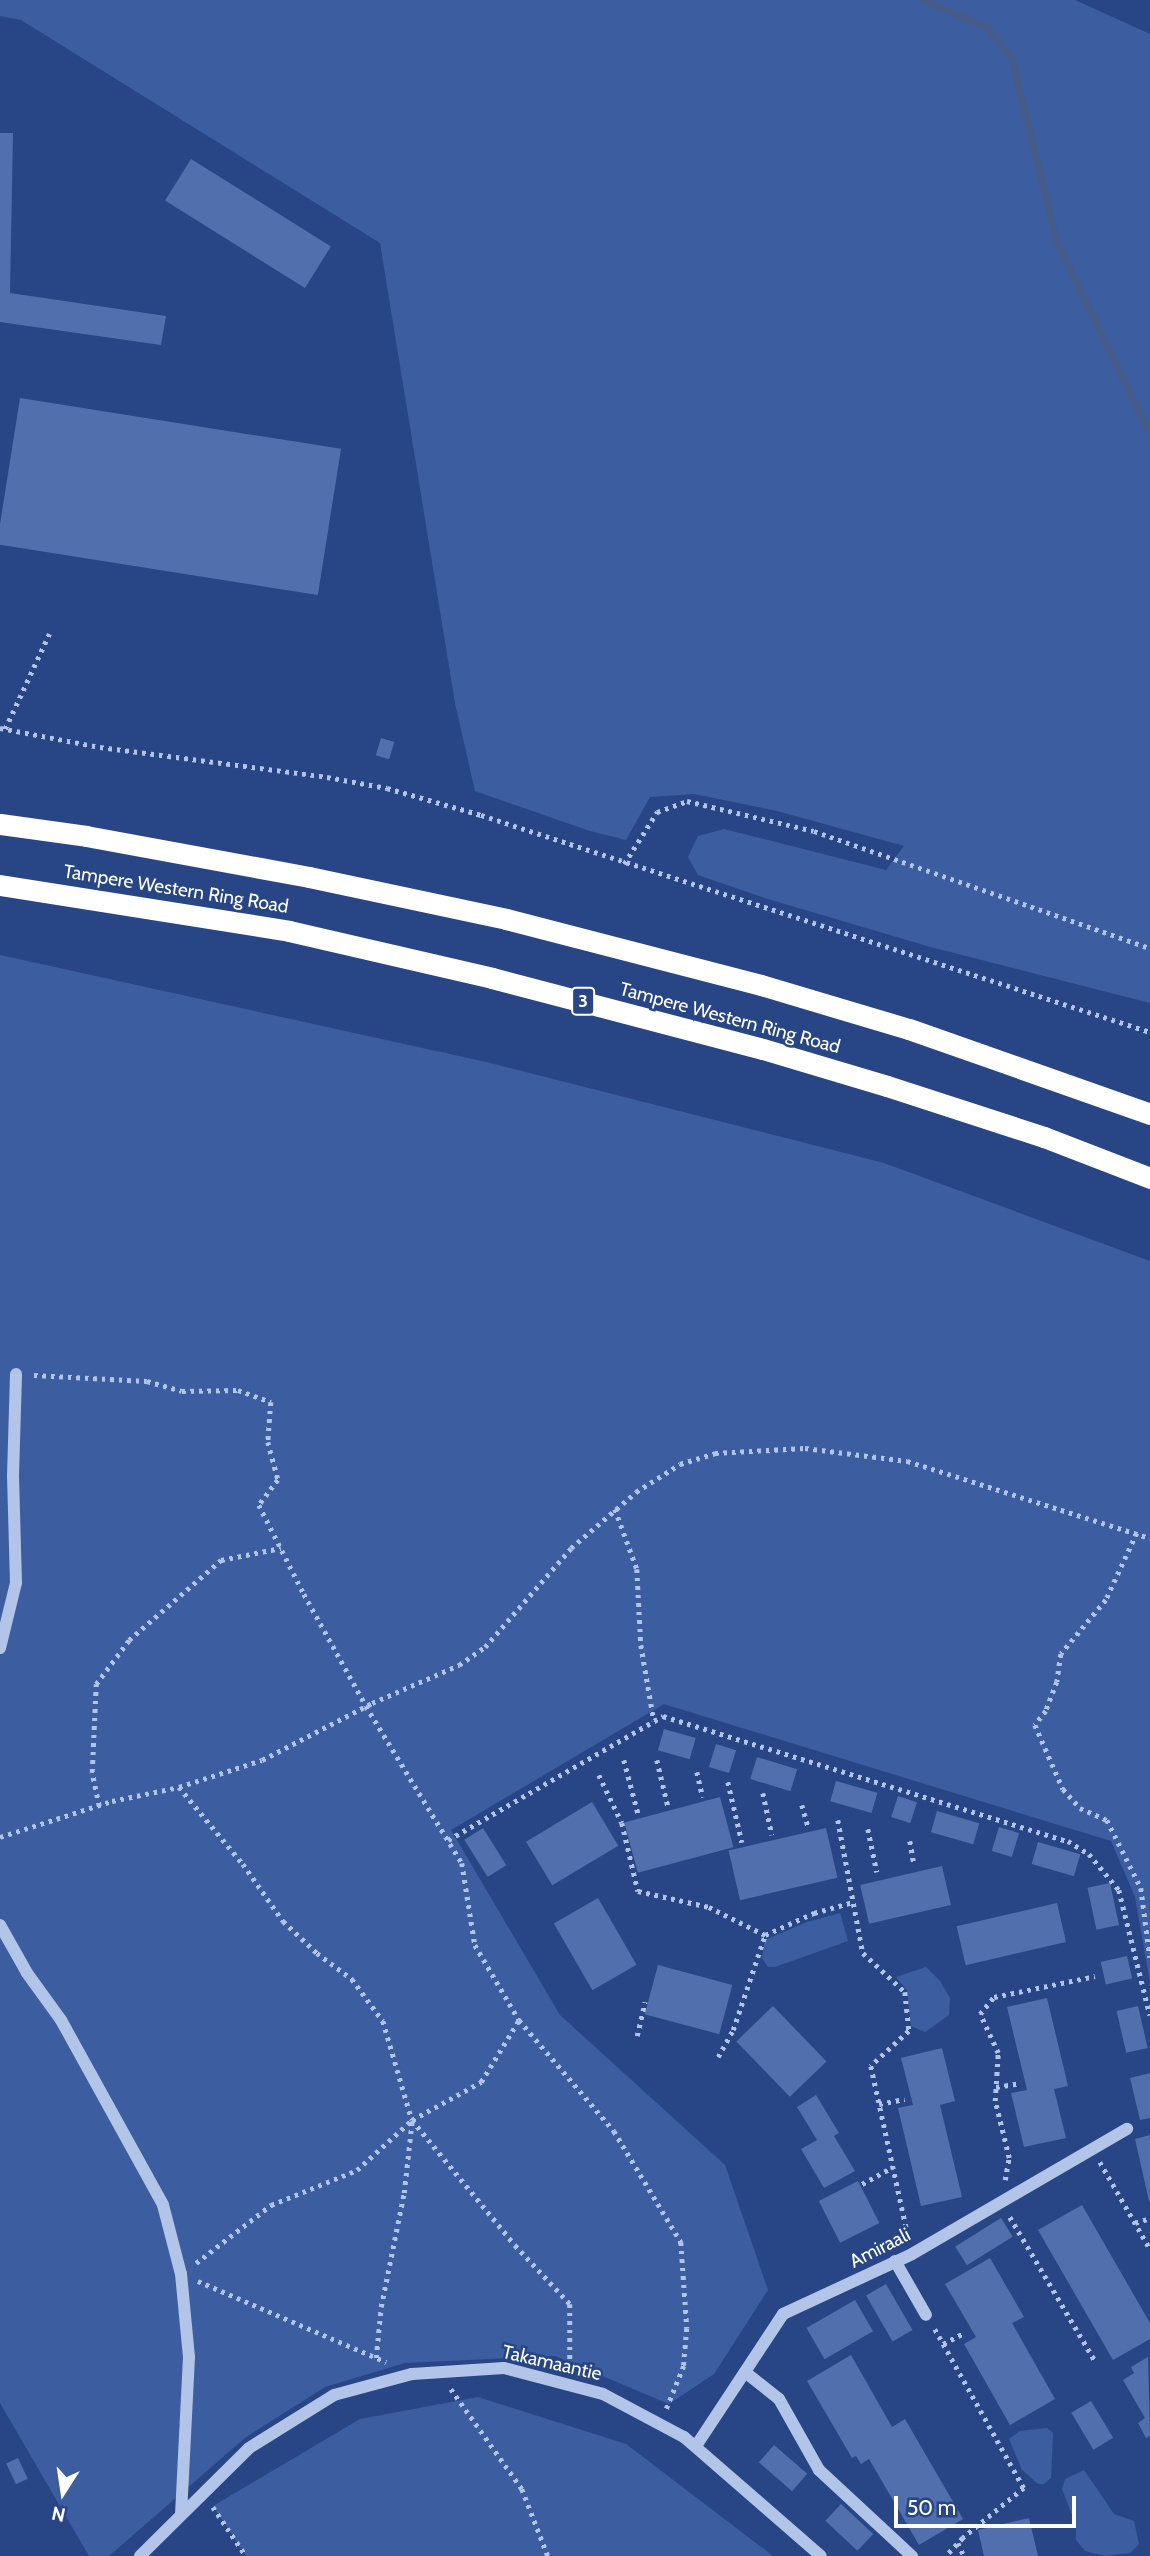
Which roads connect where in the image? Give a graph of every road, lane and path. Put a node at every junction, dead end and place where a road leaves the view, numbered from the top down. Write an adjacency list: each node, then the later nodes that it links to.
1 (49, 634): 2 (path)
2 (3, 728): 4 (path)
3 (0, 824): 8 (highway, Tampere Western Ring Road)
4 (624, 864): 6 (path); 7 (path)
5 (0, 885): 9 (highway, Tampere Western Ring Road / 3)
6 (1150, 948)
7 (1150, 1032)
8 (1150, 1114)
9 (1150, 1178)
10 (16, 1374): 11 (street); 15 (path)
11 (6, 1476): 16 (street)
12 (615, 1509): 13 (path); 17 (path); 18 (path)
13 (1137, 1533): 14 (path); 44 (path)
14 (1150, 1538)
15 (281, 1548): 17 (path); 28 (path)
16 (0, 1648)
17 (366, 1706): 24 (path); 36 (path)
18 (654, 1721): 36 (path); 47 (path)
19 (624, 1760): 30 (path)
20 (657, 1760): 29 (path)
21 (697, 1772): 26 (path)
22 (599, 1775): 43 (path)
23 (728, 1782): 38 (path)
24 (179, 1787): 28 (path); 55 (path)
25 (763, 1793): 34 (path)
26 (703, 1797)
27 (802, 1805): 32 (path)
28 (99, 1806): 35 (path)
29 (668, 1806)
30 (638, 1813)
31 (838, 1820): 41 (path)
32 (808, 1826)
33 (868, 1829): 40 (path)
34 (772, 1835)
35 (0, 1837)
36 (448, 1840): 48 (path)
37 (910, 1841): 39 (path)
38 (742, 1842)
39 (914, 1864)
40 (877, 1872)
41 (853, 1902): 43 (path); 54 (path)
42 (0, 1925): 67 (street)
43 (765, 1935): 50 (path)
44 (1150, 1957)
45 (1094, 1976): 52 (path)
46 (645, 2002): 49 (path)
47 (1150, 2015)
48 (520, 2020): 55 (path); 75 (path)
49 (637, 2036)
50 (718, 2057)
51 (1020, 2082): 52 (path)
52 (996, 2087): 60 (path)
53 (905, 2099): 54 (path)
54 (879, 2104): 58 (path)
55 (412, 2120): 67 (path); 71 (path); 74 (path)
56 (1127, 2129): 57 (street, Amiraali)
57 (1093, 2149): 60 (street, Amiraali); 62 (path)
58 (893, 2167): 59 (path); 65 (path)
59 (862, 2184)
60 (1001, 2201): 65 (street, Amiraali); 72 (path)
61 (1150, 2218): 62 (path)
62 (1135, 2223): 63 (path)
63 (1148, 2242): 64 (path)
64 (1150, 2249)
65 (912, 2254): 66 (street, Amiraali)
66 (895, 2261): 68 (street); 73 (street, Amiraali)
67 (181, 2274): 78 (street)
68 (926, 2315): 70 (path)
69 (964, 2333): 70 (path)
70 (943, 2344): 79 (path)
71 (376, 2358)
72 (1095, 2361)
73 (745, 2372): 76 (street, Amiraali); 83 (street)
74 (570, 2385): 75 (street, Takamaantie); 78 (street, Takamaantie)
75 (661, 2424): 76 (street, Takamaantie)
76 (695, 2446): 82 (street, Takamaantie)
77 (212, 2506): 81 (path)
78 (181, 2514): 80 (street, Takamaantie)
79 (958, 2543): 84 (path); 85 (path)
80 (140, 2556)
81 (246, 2556)
82 (821, 2556)
83 (912, 2556)
84 (947, 2556)
85 (964, 2556)

